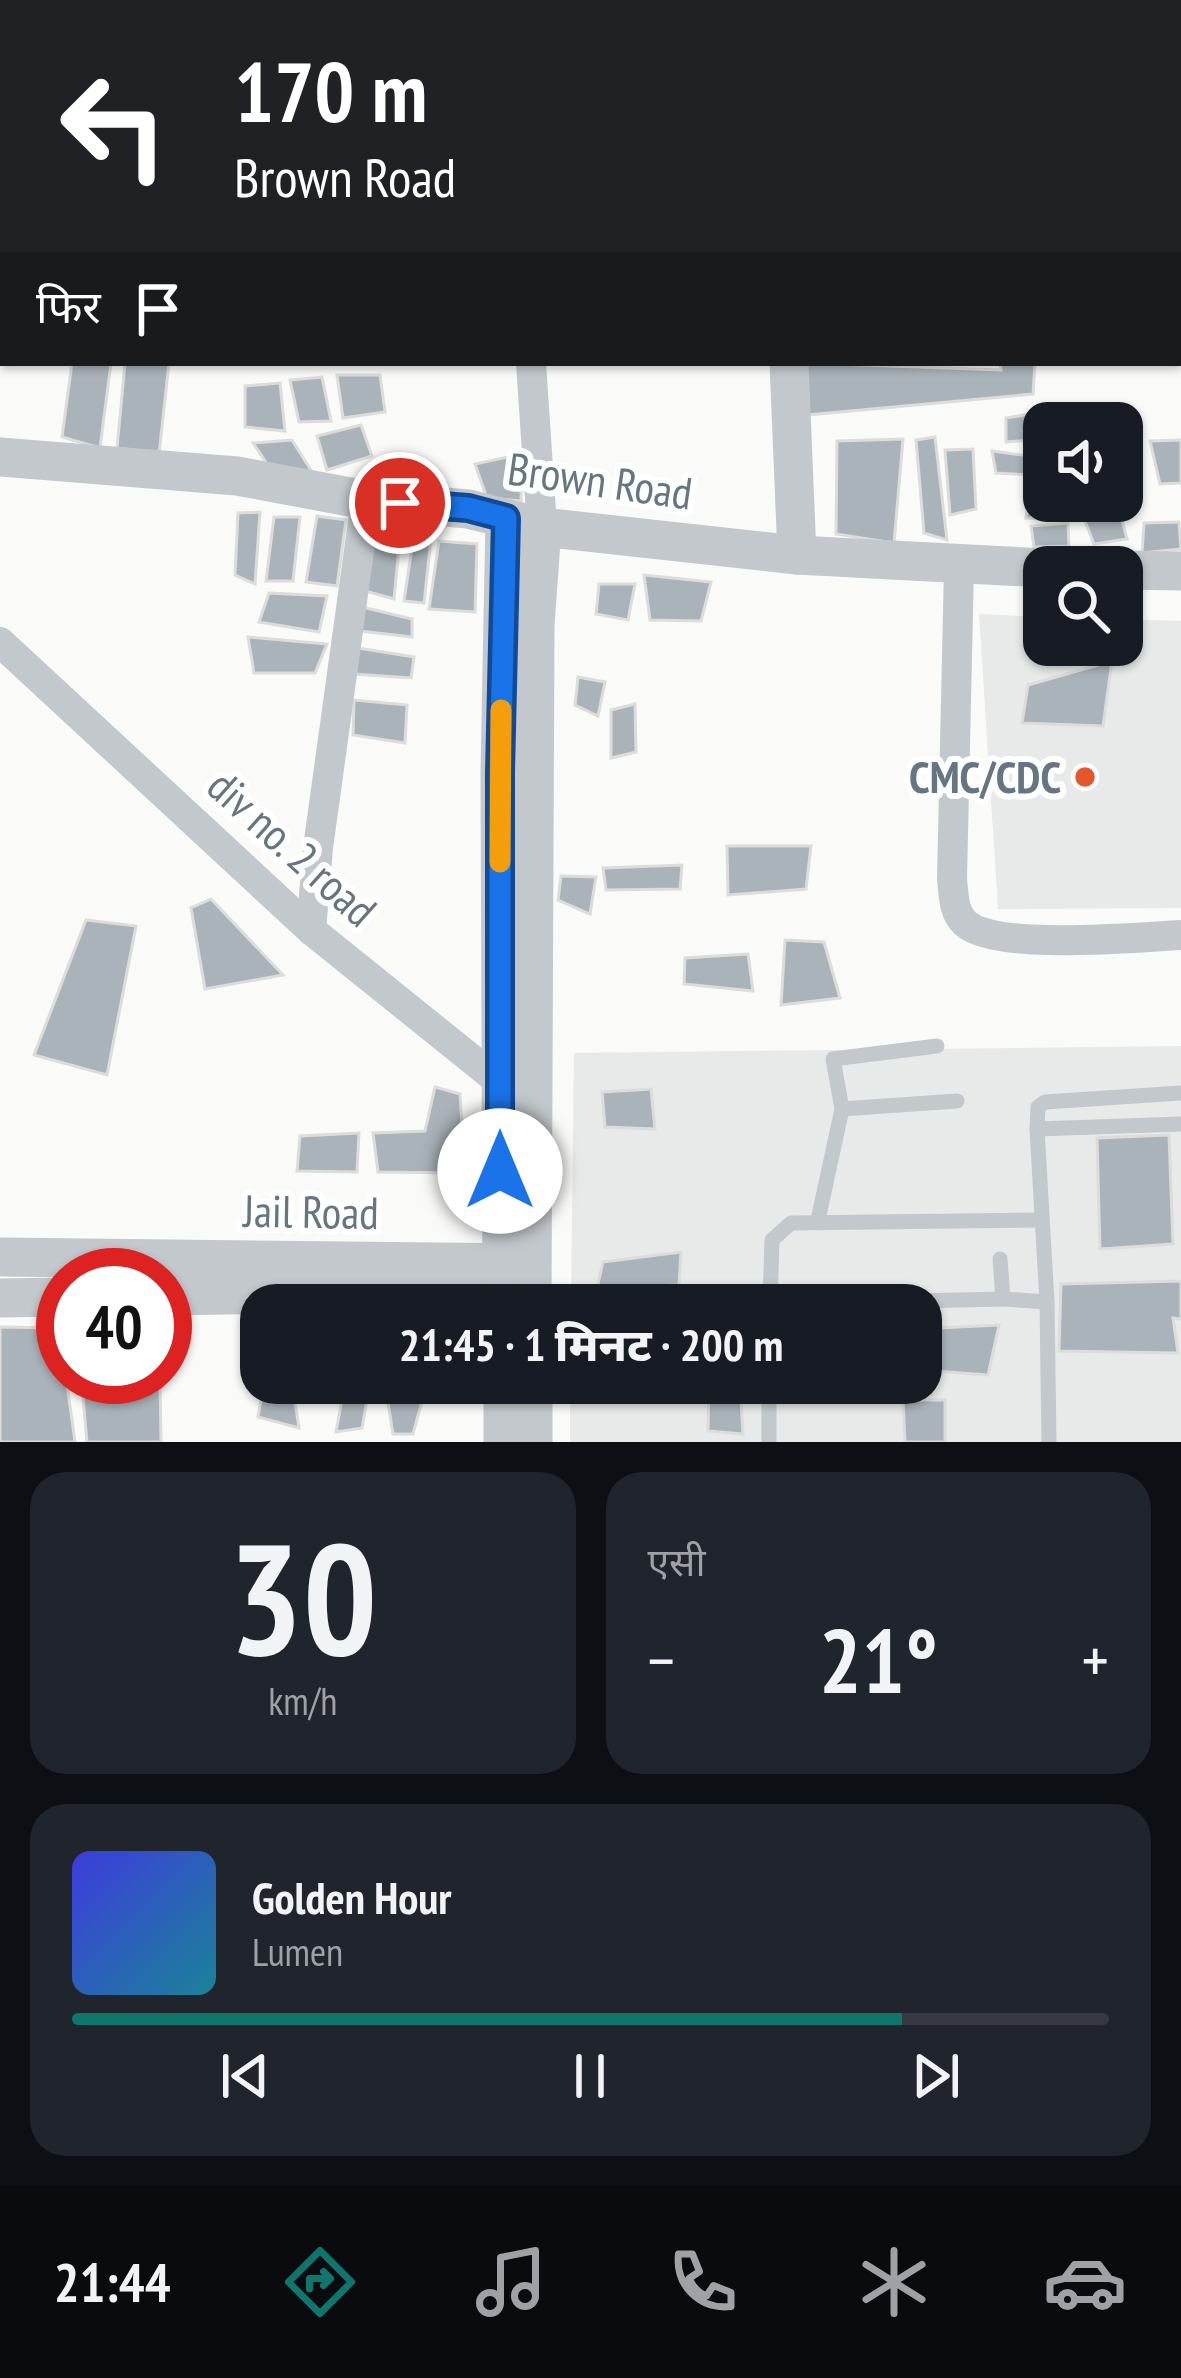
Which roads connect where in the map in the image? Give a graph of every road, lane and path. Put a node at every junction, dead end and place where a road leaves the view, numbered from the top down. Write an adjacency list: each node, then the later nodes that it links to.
1 (531, 366): 5 (street)
2 (789, 366): 6 (street)
3 (0, 457): 4 (street, Brown Road)
4 (365, 500): 5 (street, Brown Road); 12 (street)
5 (524, 523): 6 (street, Brown Road); 15 (street); 19 (street)
6 (797, 555): 7 (street, Brown Road)
7 (959, 566): 8 (street, Brown Road); 13 (street)
8 (1023, 568)
9 (1143, 570): 10 (street)
10 (1181, 571)
11 (0, 642): 12 (street, div no. 2 road)
12 (310, 930): 15 (street, div no. 2 road)
13 (1181, 935)
14 (937, 1046): 18 (lane)
15 (500, 1079): 19 (street, div no. 2 road); 29 (street)
16 (1181, 1093): 21 (lane)
17 (957, 1101): 18 (lane)
18 (842, 1109): 22 (lane)
19 (531, 1111): 30 (street)
20 (1181, 1124): 21 (lane)
21 (1037, 1129): 23 (lane)
22 (818, 1220): 23 (lane); 31 (lane)
23 (1042, 1220): 38 (lane)
24 (0, 1257): 26 (street, Jail Road)
25 (1000, 1259): 36 (lane)
26 (36, 1260)
27 (192, 1270): 28 (street, Jail Road)
28 (477, 1284)
29 (517, 1284)
30 (517, 1284)
31 (771, 1284)
32 (240, 1293): 33 (street, Jail Road)
33 (192, 1294)
34 (36, 1297): 35 (street)
35 (0, 1298)
36 (1003, 1299): 37 (lane); 38 (lane)
37 (942, 1300)
38 (1047, 1301): 45 (lane)
39 (503, 1404): 42 (street)
40 (533, 1404): 43 (street)
41 (769, 1404): 44 (lane)
42 (503, 1442)
43 (533, 1442)
44 (769, 1442)
45 (1049, 1442)

